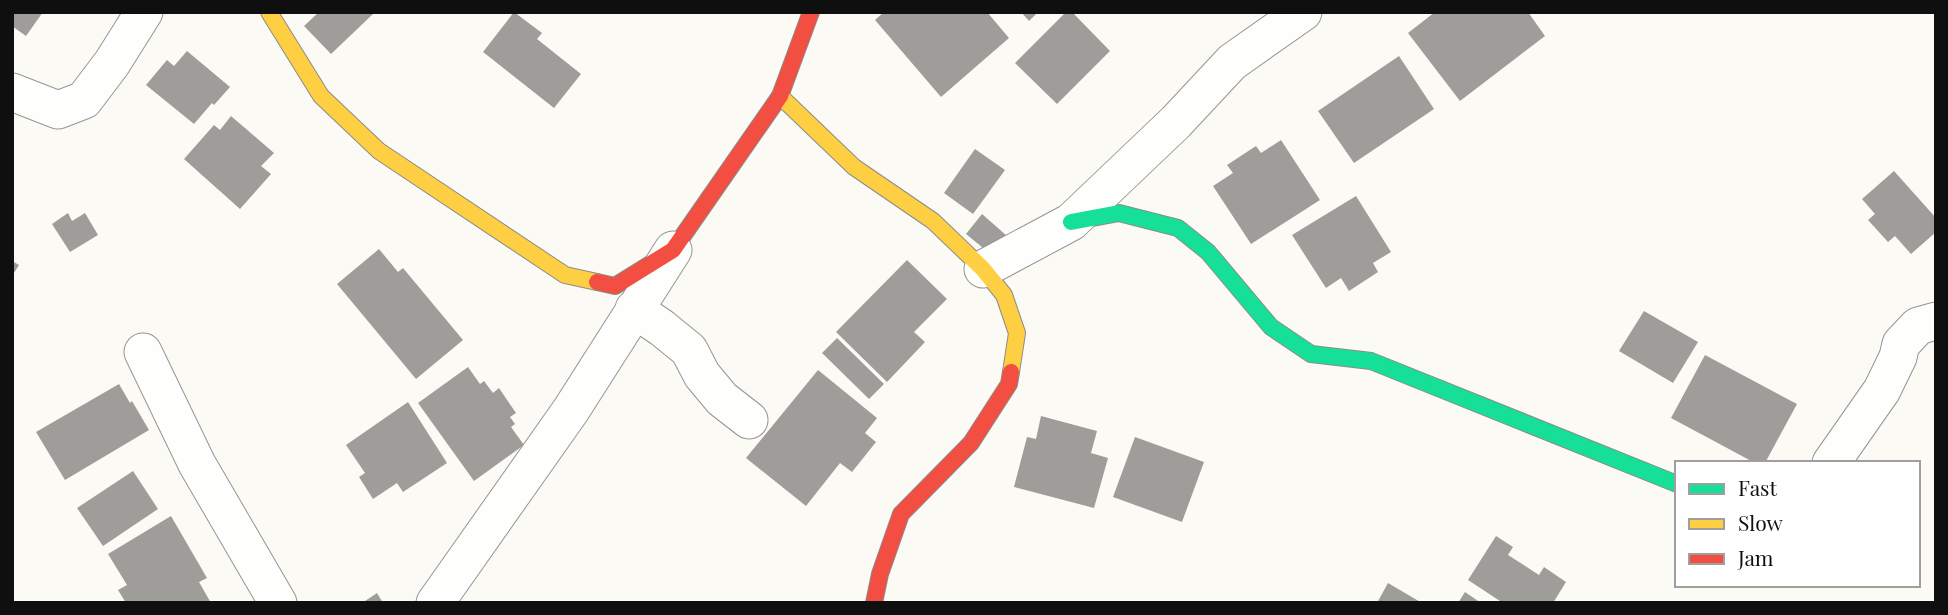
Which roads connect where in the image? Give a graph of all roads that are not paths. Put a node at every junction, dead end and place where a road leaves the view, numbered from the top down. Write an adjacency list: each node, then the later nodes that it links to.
1 (144, 12): 5 (street)
2 (269, 12): 8 (street)
3 (811, 12): 6 (street)
4 (1303, 12): 7 (street)
5 (12, 92)
6 (780, 96): 8 (street); 9 (street)
7 (1071, 222): 9 (street); 15 (street)
8 (673, 250): 10 (street)
9 (983, 269): 18 (street)
10 (634, 309): 13 (street); 17 (street)
11 (1936, 321): 14 (street)
12 (143, 352): 16 (street)
13 (749, 421)
14 (1832, 461)
15 (1675, 483)
16 (278, 603)
17 (435, 603)
18 (874, 603)

